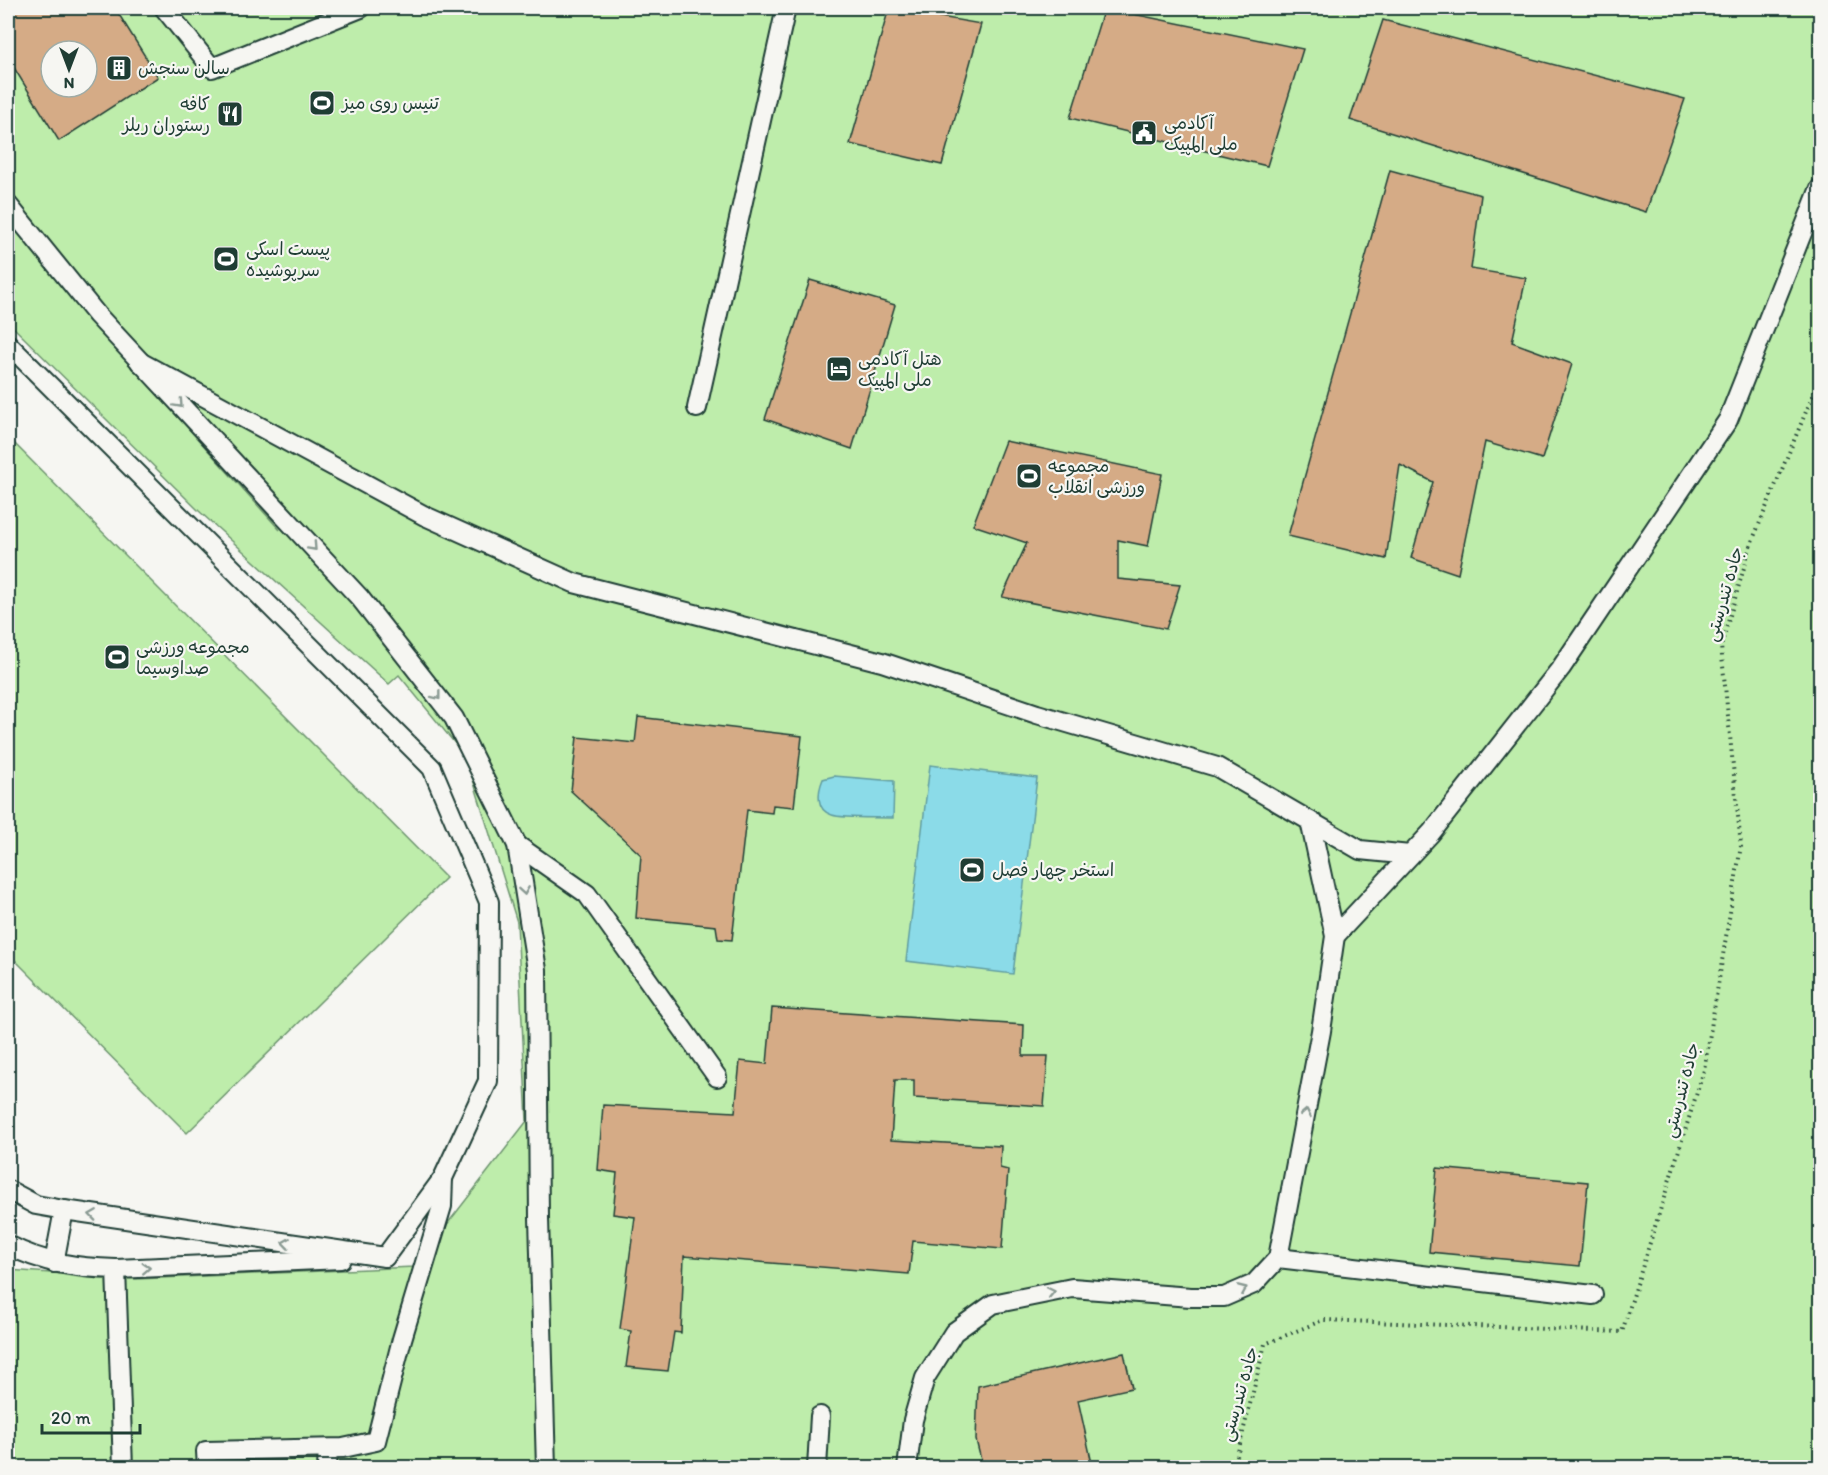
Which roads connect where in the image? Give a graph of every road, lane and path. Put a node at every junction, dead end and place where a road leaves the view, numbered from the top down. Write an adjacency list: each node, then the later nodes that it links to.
1 (164, 8): 2 (lane)
2 (361, 8)
3 (786, 8): 9 (lane)
4 (1821, 188): 12 (lane)
5 (8, 205): 7 (lane)
6 (8, 344): 15 (lane)
7 (140, 362): 10 (lane); 11 (lane, one-way to 11)
8 (1821, 378): 32 (path, جاده تندرستی)
9 (697, 408)
10 (1310, 821): 12 (lane); 13 (lane)
11 (517, 845): 14 (lane); 29 (lane, one-way to 29)
12 (1410, 855): 13 (lane)
13 (1335, 936): 20 (lane, one-way to 13)
14 (717, 1077)
15 (442, 1178): 19 (lane); 25 (lane)
16 (8, 1190): 17 (lane)
17 (64, 1210): 19 (lane, one-way to 17); 21 (lane)
18 (8, 1245): 21 (lane)
19 (385, 1257): 22 (lane, one-way to 19)
20 (1278, 1258): 23 (lane); 31 (lane, one-way to 20)
21 (54, 1263): 22 (lane)
22 (116, 1269): 26 (lane)
23 (1593, 1295)
24 (820, 1416): 30 (lane)
25 (328, 1449): 27 (lane); 28 (lane)
26 (123, 1467)
27 (207, 1467)
28 (327, 1467)
29 (546, 1467)
30 (817, 1467)
31 (908, 1467)
32 (1234, 1467)

